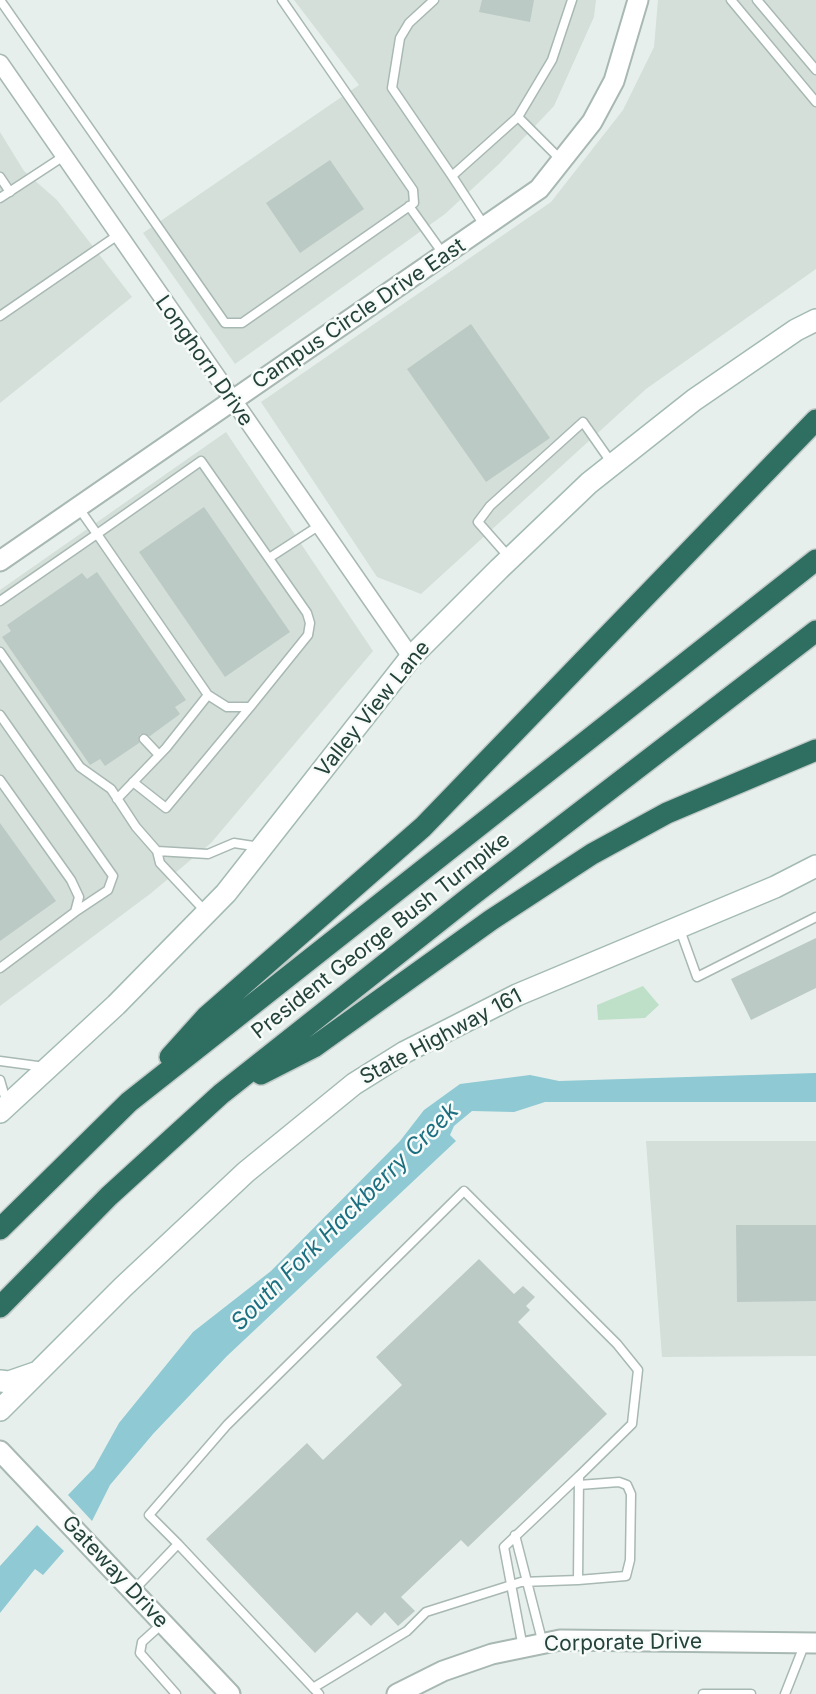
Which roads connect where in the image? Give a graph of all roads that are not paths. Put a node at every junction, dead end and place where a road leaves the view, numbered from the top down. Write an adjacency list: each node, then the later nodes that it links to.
1 (0, 0): 18 (lane)
2 (282, 0): 18 (lane)
3 (434, 0): 14 (lane)
4 (572, 0): 11 (lane)
5 (638, 0): 13 (street, Campus Circle Drive East)
6 (731, 0): 10 (lane)
7 (757, 0): 9 (lane)
8 (0, 63): 12 (street, Longhorn Drive)
9 (816, 70)
10 (816, 102)
11 (518, 117): 13 (lane); 14 (lane)
12 (64, 156): 16 (lane); 20 (street, Longhorn Drive)
13 (563, 162): 19 (street, Campus Circle Drive East)
14 (453, 176): 19 (lane)
15 (0, 177): 16 (lane)
16 (10, 192): 17 (lane)
17 (0, 198)
18 (410, 206): 21 (lane)
19 (486, 228): 21 (street, Campus Circle Drive East)
20 (118, 235): 22 (lane); 24 (street, Longhorn Drive)
21 (445, 256): 24 (street, Campus Circle Drive East)
22 (0, 316)
23 (816, 320): 26 (main road, Valley View Lane)
24 (232, 401): 27 (street, Campus Circle Drive East); 28 (street, Longhorn Drive)
25 (816, 420): 59 (highway)
26 (613, 464): 31 (main road, Valley View Lane); 31 (lane)
27 (78, 507): 29 (lane); 33 (street, Campus Circle Drive East)
28 (320, 525): 30 (lane); 37 (street, Longhorn Drive)
29 (97, 534): 30 (lane); 34 (lane); 38 (lane)
30 (269, 558): 39 (lane)
31 (510, 558): 37 (main road, Valley View Lane)
32 (816, 560): 59 (highway, President George Bush Turnpike)
33 (0, 561)
34 (0, 601)
35 (816, 631): 58 (highway, President George Bush Turnpike)
36 (0, 652): 46 (lane)
37 (411, 657): 47 (main road, Valley View Lane)
38 (208, 695): 39 (lane); 43 (lane)
39 (250, 707): 45 (lane)
40 (0, 715): 50 (lane)
41 (144, 739): 43 (lane)
42 (816, 750): 58 (highway)
43 (159, 755): 45 (lane)
44 (0, 780): 50 (lane)
45 (133, 782): 46 (lane)
46 (117, 799): 48 (lane)
47 (262, 848): 48 (lane); 51 (main road, Valley View Lane)
48 (157, 851): 51 (lane)
49 (816, 866): 53 (main road, State Highway 161)
50 (75, 912): 54 (lane)
51 (206, 913): 56 (main road, Valley View Lane)
52 (816, 917): 53 (lane)
53 (678, 927): 63 (main road, State Highway 161)
54 (0, 968)
55 (0, 1060): 56 (lane)
56 (48, 1068): 60 (main road, Valley View Lane)
57 (0, 1080): 60 (lane)
58 (221, 1094): 62 (highway, President George Bush Turnpike)
59 (129, 1102): 61 (highway, President George Bush Turnpike)
60 (3, 1109)
61 (0, 1229)
62 (0, 1307)
63 (39, 1372): 64 (main road); 65 (main road, State Highway 161)
64 (0, 1381)
65 (0, 1410)
66 (0, 1451): 73 (street, Gateway Drive)
67 (579, 1481): 68 (lane); 69 (lane); 70 (lane); 70 (lane)
68 (516, 1535): 71 (lane); 72 (lane)
69 (178, 1544): 73 (lane); 78 (lane)
70 (578, 1580): 71 (lane)
71 (530, 1582): 72 (lane); 76 (lane)
72 (512, 1585): 77 (lane); 78 (lane)
73 (133, 1591): 74 (street, Gateway Drive)
74 (163, 1623): 79 (lane); 80 (street, Gateway Drive)
75 (810, 1643): 76 (street, Corporate Drive); 84 (lane)
76 (543, 1644): 77 (street, Corporate Drive)
77 (523, 1648): 81 (street, Corporate Drive)
78 (316, 1691)
79 (176, 1694)
80 (230, 1694)
81 (397, 1694)
82 (703, 1694): 83 (lane)
83 (751, 1694)
84 (785, 1694)

